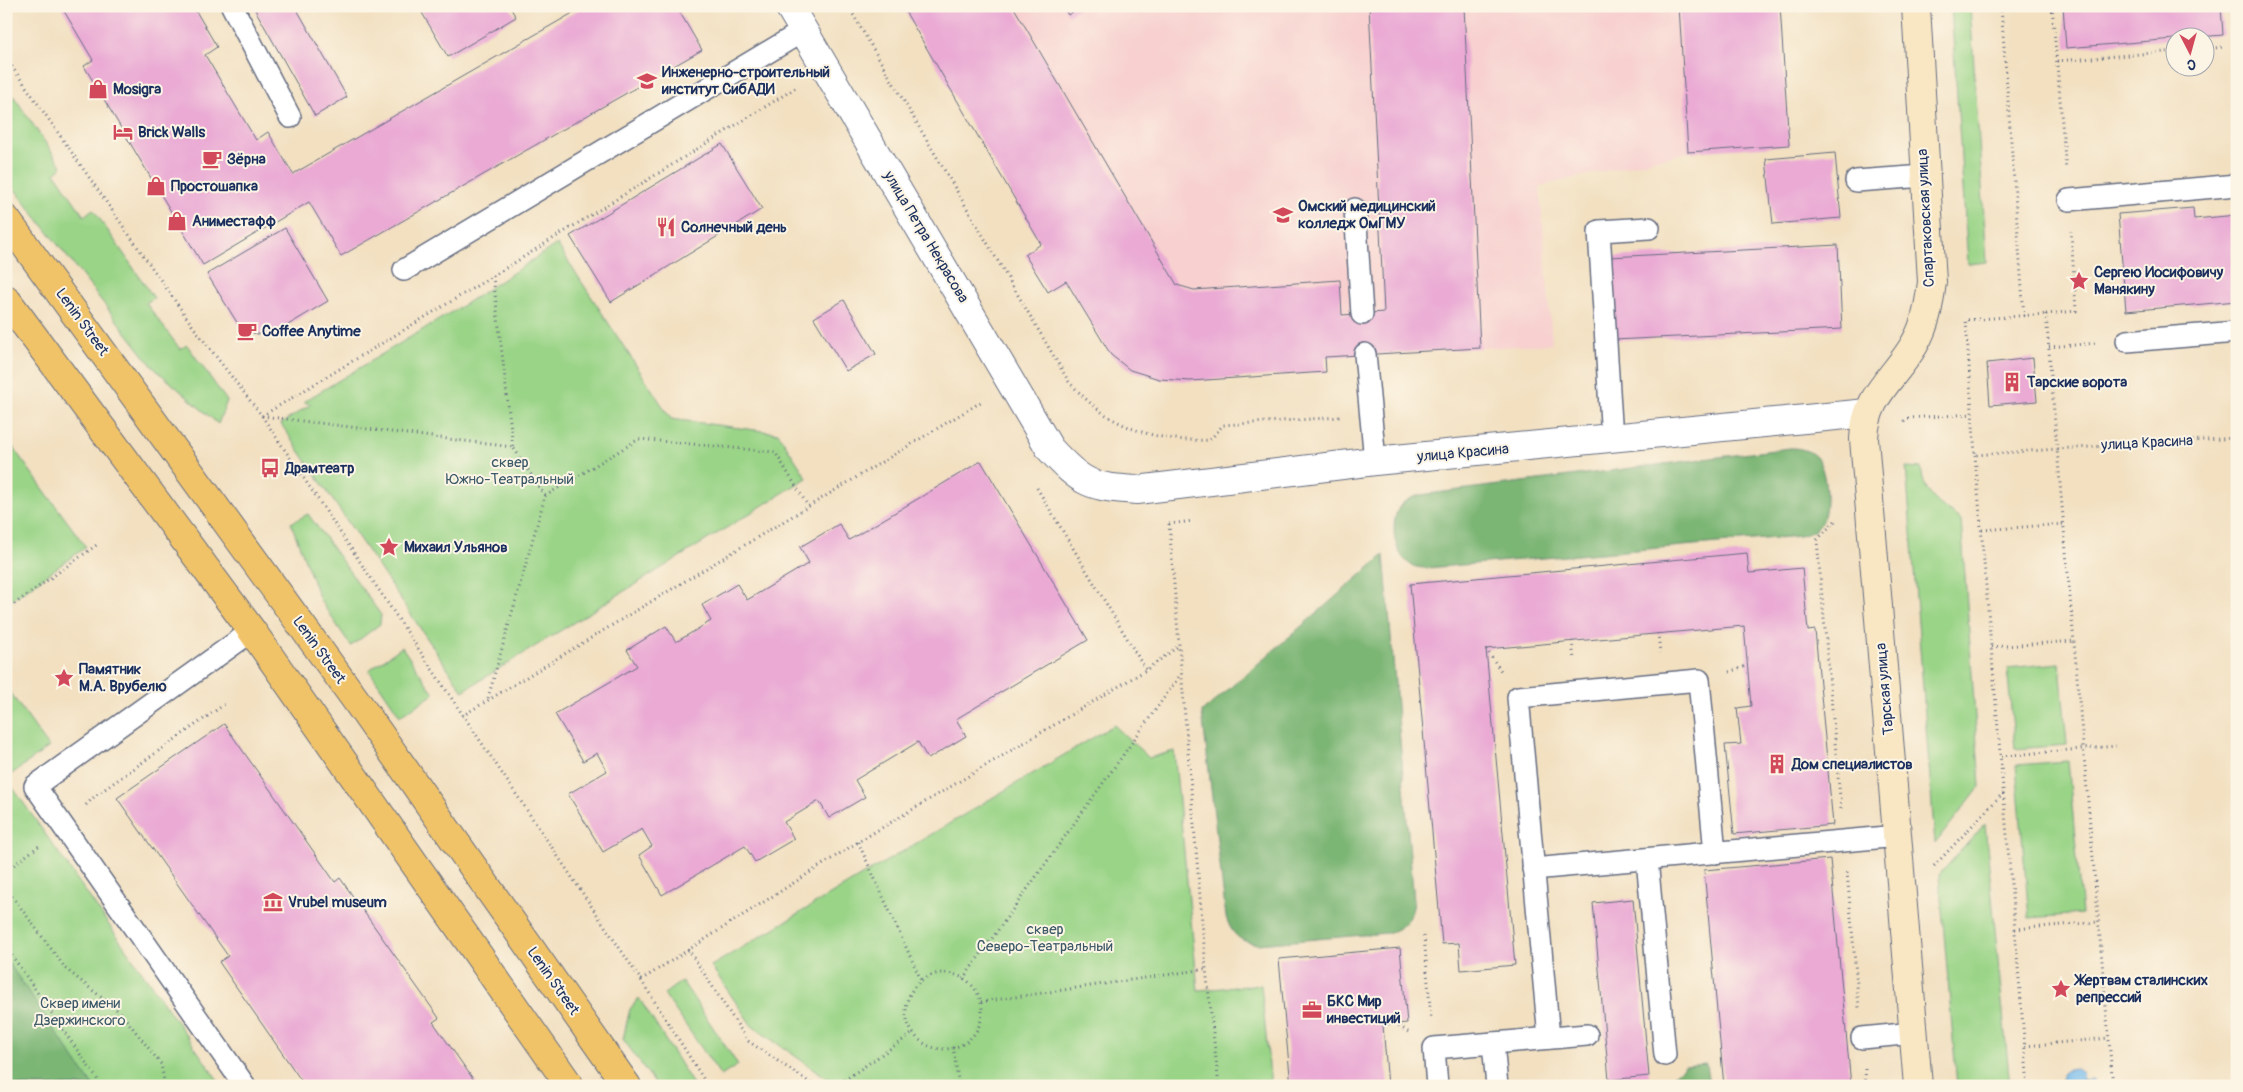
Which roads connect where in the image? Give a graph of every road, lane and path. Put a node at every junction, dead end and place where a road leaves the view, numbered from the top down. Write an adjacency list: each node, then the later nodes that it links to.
1 (232, 6): 13 (lane)
2 (788, 6): 6 (street, улица Петра Некрасова)
3 (848, 6): 33 (path)
4 (1916, 6): 14 (street, Спартаковская улица)
5 (2001, 6): 25 (path)
6 (804, 31): 21 (lane); 42 (street, улица Петра Некрасова)
7 (2223, 47): 8 (path)
8 (2216, 48)
9 (2166, 52): 11 (path)
10 (6, 58): 34 (path)
11 (2057, 61)
12 (796, 87): 22 (path)
13 (290, 117)
14 (1925, 176): 15 (lane); 31 (street, Спартаковская улица)
15 (1856, 181)
16 (2237, 185): 17 (lane)
17 (2068, 200)
18 (1355, 209): 24 (lane)
19 (6, 218): 96 (main road, Lenin Street)
20 (1649, 228): 37 (lane)
21 (404, 270)
22 (493, 276): 34 (path); 38 (path)
23 (6, 299): 50 (main road)
24 (1362, 314)
25 (2024, 316): 28 (path); 32 (path)
26 (2237, 332): 27 (lane)
27 (2127, 341): 28 (path)
28 (2049, 347): 39 (path)
29 (1365, 354): 33 (lane)
30 (984, 400): 44 (path)
31 (1867, 413): 37 (street, улица Красина); 63 (street, Тарская улица)
32 (1972, 414): 35 (path); 40 (path)
33 (1371, 415): 41 (lane)
34 (262, 416): 38 (path); 57 (path)
35 (1899, 424)
36 (2237, 438): 39 (path, улица Красина)
37 (1612, 439): 41 (street, улица Красина)
38 (513, 447): 43 (path)
39 (2057, 449): 40 (path, улица Красина); 46 (path)
40 (1975, 455): 47 (path)
41 (1375, 461): 42 (street, улица Красина)
42 (1066, 466)
43 (545, 496): 44 (path); 55 (path)
44 (808, 506): 55 (path)
45 (1169, 524): 52 (path)
46 (2064, 524): 47 (path); 51 (path)
47 (1982, 530): 53 (path)
48 (98, 544): 49 (path)
49 (6, 610)
50 (252, 631): 62 (lane); 95 (main road)
51 (2074, 641): 53 (path); 59 (path)
52 (1180, 645): 54 (path); 64 (path)
53 (1991, 647): 60 (path)
54 (1182, 674): 76 (path); 77 (path)
55 (488, 698): 57 (path)
56 (225, 704): 62 (path)
57 (462, 716): 78 (path)
58 (2116, 746): 59 (path)
59 (2084, 749): 60 (path); 71 (path)
60 (2001, 756): 61 (path)
61 (2004, 792): 69 (path); 72 (path)
62 (64, 827): 68 (path); 94 (lane)
63 (1898, 836): 65 (lane); 82 (street, Тарская улица)
64 (858, 842): 75 (path); 79 (path)
65 (1715, 853): 66 (lane); 67 (lane)
66 (1647, 859): 67 (lane); 91 (lane)
67 (1533, 869): 84 (lane)
68 (6, 871)
69 (1930, 871)
70 (6, 888): 93 (path)
71 (2099, 922): 72 (path); 86 (path)
72 (2015, 929): 88 (path)
73 (1424, 936): 90 (path)
74 (6, 947): 92 (path)
75 (688, 949): 78 (path); 98 (path)
76 (1206, 969): 80 (path); 101 (path)
77 (963, 979): 79 (path); 80 (path)
78 (641, 980): 97 (path)
79 (921, 980): 81 (path)
80 (981, 1002): 89 (path)
81 (913, 1033): 89 (path); 99 (path)
82 (1914, 1033): 85 (lane); 104 (street, Тарская улица)
83 (1587, 1035): 84 (lane)
84 (1549, 1038): 87 (lane)
85 (1862, 1038)
86 (2109, 1038): 88 (path); 106 (path)
87 (1493, 1043): 90 (lane); 103 (lane)
88 (2025, 1046): 105 (path)
89 (953, 1047): 100 (path)
90 (1434, 1048): 102 (lane)
91 (1665, 1055)
92 (102, 1086)
93 (165, 1086)
94 (245, 1086)
95 (570, 1086)
96 (627, 1086)
97 (708, 1086)
98 (815, 1086)
99 (836, 1086)
100 (959, 1086)
101 (1219, 1086)
102 (1437, 1086)
103 (1497, 1086)
104 (1918, 1086)
105 (2028, 1086)
106 (2113, 1086)

